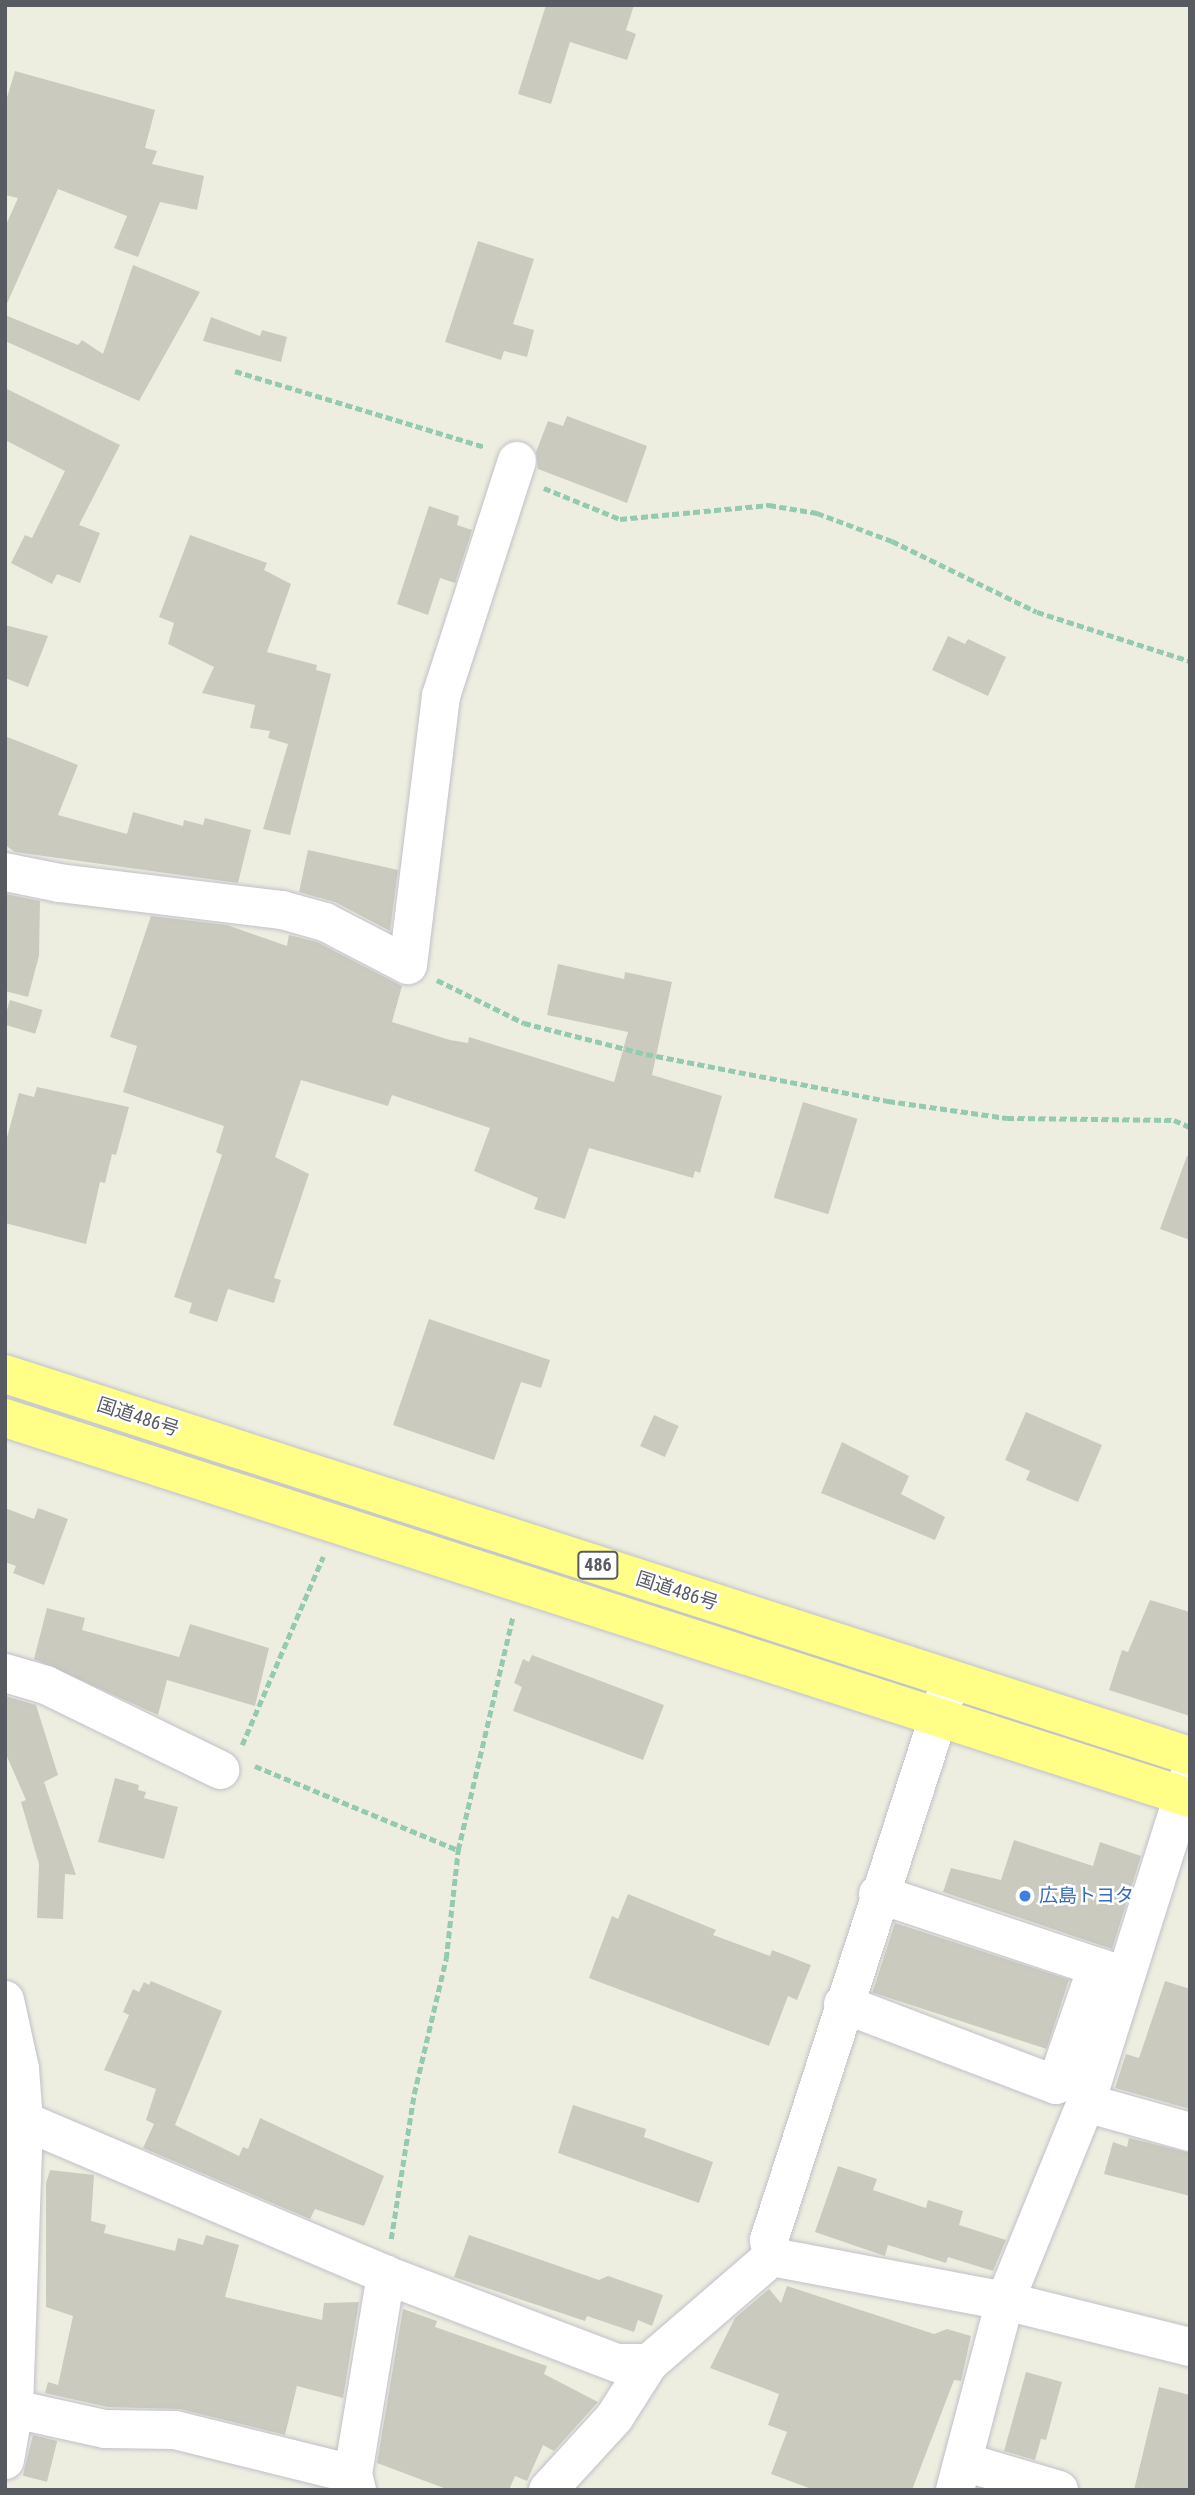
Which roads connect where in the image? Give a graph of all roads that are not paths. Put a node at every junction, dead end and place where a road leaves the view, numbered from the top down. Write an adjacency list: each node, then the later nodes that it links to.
1 (517, 461): 2 (street)
2 (5, 872)
3 (5, 1374): 6 (highway, 国道486号 / 486)
4 (5, 1418): 7 (highway, 国道486号 / 486)
5 (5, 1673): 9 (street)
6 (951, 1679): 7 (street); 8 (highway, 国道486号 / 486)
7 (937, 1717): 10 (highway, 国道486号 / 486); 11 (street)
8 (1190, 1756)
9 (227, 1764)
10 (1188, 1790): 12 (street)
11 (878, 1894): 12 (street); 14 (street)
12 (1112, 1972): 14 (street); 15 (street)
13 (5, 2000): 16 (street)
14 (843, 2004): 18 (street)
15 (1086, 2103): 17 (street); 20 (street)
16 (24, 2121): 19 (street); 23 (street)
17 (1190, 2132)
18 (772, 2257): 20 (street); 22 (street)
19 (386, 2275): 22 (street); 26 (street)
20 (1005, 2301): 21 (street); 25 (street)
21 (1190, 2347)
22 (649, 2363): 27 (street)
23 (14, 2409): 24 (street); 26 (street)
24 (5, 2460)
25 (960, 2476): 28 (street)
26 (355, 2482)
27 (548, 2490)
28 (1059, 2490)

